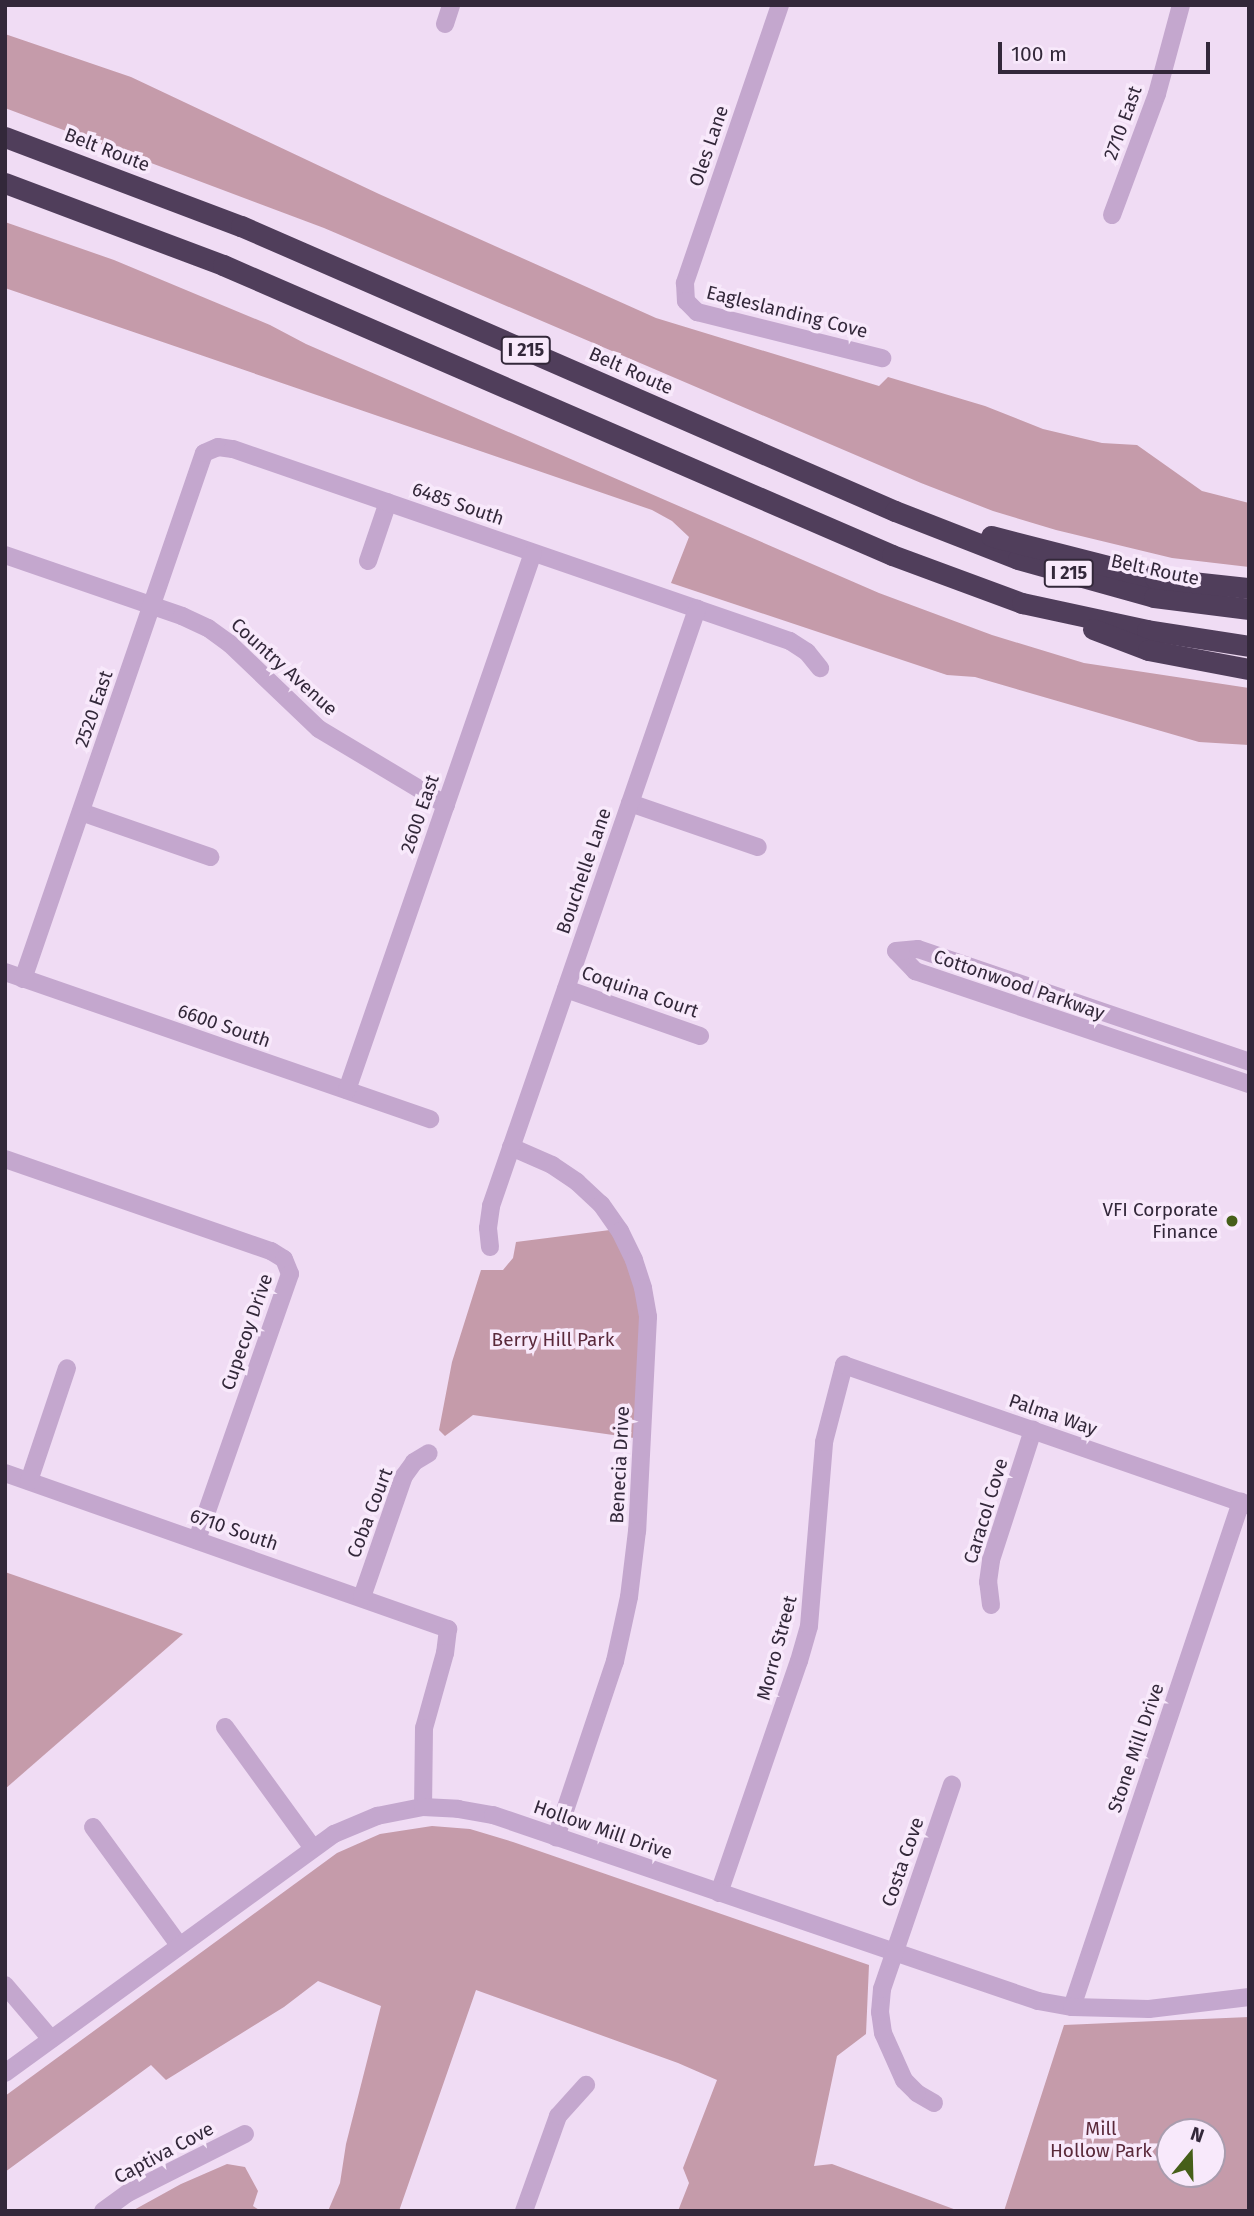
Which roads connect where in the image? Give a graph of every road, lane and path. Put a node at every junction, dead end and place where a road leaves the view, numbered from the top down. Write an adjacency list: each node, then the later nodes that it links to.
1 (452, 5): 4 (street)
2 (780, 5): 8 (street, Oles Lane)
3 (1181, 5): 7 (street, 2710 East)
4 (444, 24)
5 (5, 136): 12 (highway, Belt Route / I 215)
6 (5, 183): 17 (highway, I 215)
7 (1112, 215)
8 (686, 301): 9 (street, Eagleslanding Cove)
9 (882, 358)
10 (204, 453): 11 (street, 6485 South); 18 (street, 2520 East)
11 (387, 502): 13 (street, 6485 South); 15 (street)
12 (895, 511): 16 (highway); 20 (highway, Belt Route / I 215)
13 (533, 552): 19 (street, 6485 South); 25 (street, 2600 East)
14 (5, 555): 18 (street, Country Avenue)
15 (368, 561)
16 (1249, 589)
17 (1022, 603): 21 (highway, I 215); 23 (highway)
18 (152, 606): 25 (street, Country Avenue); 26 (street, 2520 East)
19 (697, 609): 22 (street, 6485 South); 24 (street, Bouchelle Lane)
20 (1249, 609)
21 (1249, 646)
22 (820, 668)
23 (1249, 669)
24 (630, 803): 27 (street); 31 (street, Bouchelle Lane)
25 (446, 805): 35 (street, 2600 East)
26 (81, 811): 28 (street); 30 (street, 2520 East)
27 (758, 847)
28 (210, 857)
29 (5, 972): 30 (street, 6600 South)
30 (23, 979): 35 (street, 6600 South)
31 (566, 989): 32 (street, Coquina Court); 37 (street, Bouchelle Lane)
32 (700, 1036)
33 (1249, 1062): 34 (street, Cottonwood Parkway)
34 (1249, 1084)
35 (347, 1090): 36 (street, 6600 South)
36 (430, 1119)
37 (511, 1147): 39 (street, Bouchelle Lane); 54 (street, Benecia Drive)
38 (5, 1159): 47 (street, Cupecoy Drive)
39 (490, 1247)
40 (844, 1365): 42 (street, Palma Way); 56 (street, Morro Street)
41 (67, 1368): 45 (street)
42 (1033, 1430): 46 (street, Palma Way); 49 (street, Caracol Cove)
43 (429, 1452): 48 (street, Coba Court)
44 (5, 1473): 45 (street, 6710 South)
45 (29, 1482): 47 (street, 6710 South)
46 (1245, 1503): 61 (street, Stone Mill Drive)
47 (197, 1540): 48 (street, 6710 South)
48 (362, 1597): 52 (street, 6710 South)
49 (991, 1605)
50 (225, 1727): 55 (street)
51 (952, 1785): 58 (street, Costa Cove)
52 (423, 1807): 54 (street, Hollow Mill Drive); 55 (street, Hollow Mill Drive)
53 (93, 1828): 57 (street)
54 (556, 1837): 56 (street, Hollow Mill Drive)
55 (313, 1848): 57 (street, Hollow Mill Drive)
56 (719, 1893): 58 (street, Hollow Mill Drive)
57 (179, 1945): 62 (street, Hollow Mill Drive)
58 (894, 1954): 61 (street, Hollow Mill Drive); 65 (street, Costa Cove)
59 (5, 1985): 62 (street)
60 (1249, 1997): 61 (street, Hollow Mill Drive)
61 (1072, 2007)
62 (51, 2039): 63 (street, Hollow Mill Drive)
63 (5, 2073)
64 (586, 2085): 68 (street)
65 (934, 2103)
66 (245, 2134): 67 (street, Captiva Cove)
67 (103, 2211)
68 (524, 2211)

